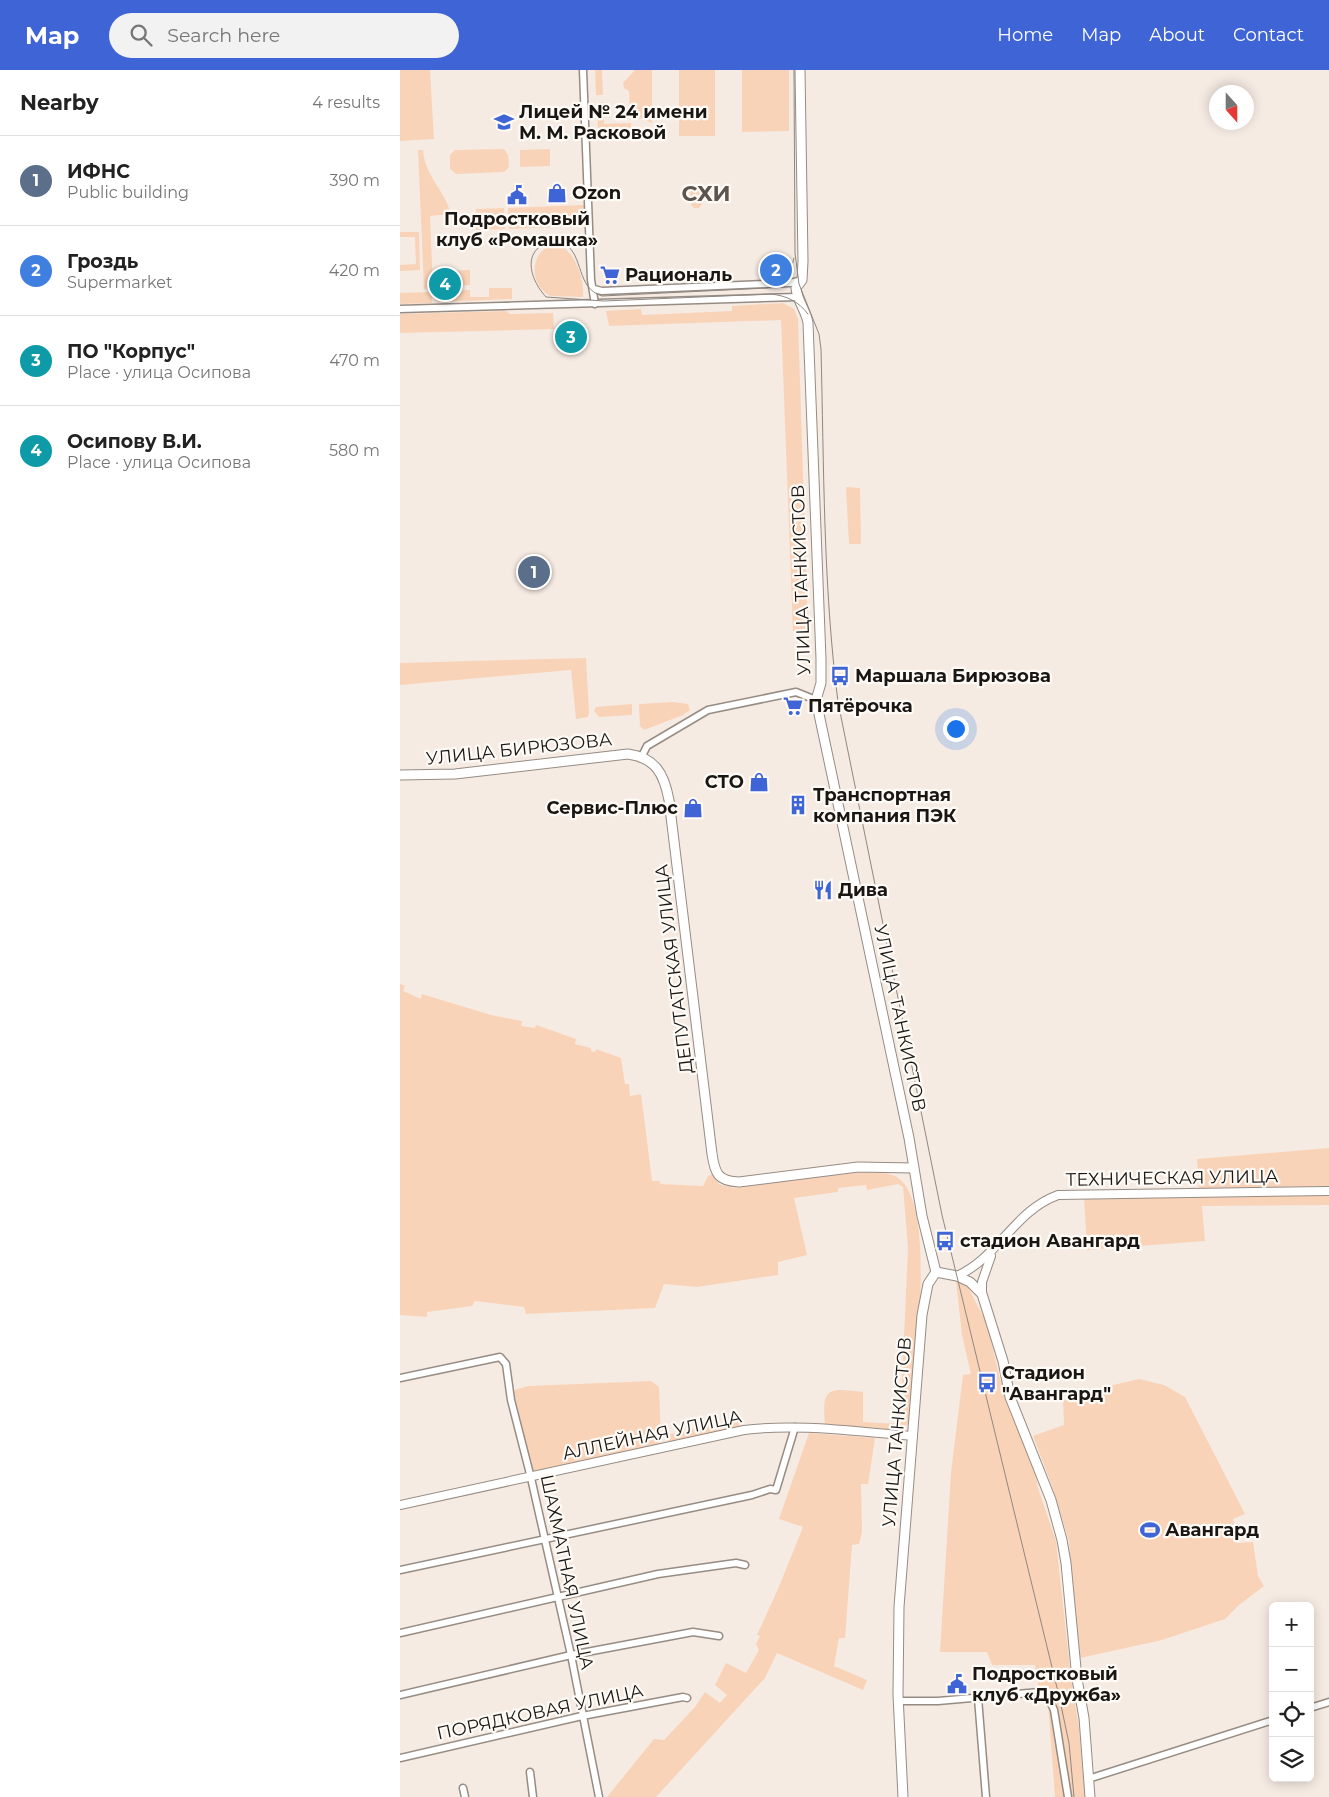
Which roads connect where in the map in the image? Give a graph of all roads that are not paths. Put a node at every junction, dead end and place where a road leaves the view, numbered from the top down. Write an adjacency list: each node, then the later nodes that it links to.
1 (583, 70): 3 (street)
2 (800, 70): 4 (main road)
3 (594, 289): 4 (street); 5 (street)
4 (795, 289): 5 (street); 7 (main road, УЛИЦА ТАНКИСТОВ)
5 (595, 304): 6 (street)
6 (400, 310)
7 (816, 700): 8 (street); 10 (main road, УЛИЦА ТАНКИСТОВ)
8 (642, 756): 9 (main road, УЛИЦА БИРЮЗОВА); 10 (main road, ДЕПУТАТСКАЯ УЛИЦА)
9 (400, 775)
10 (913, 1168): 13 (main road, УЛИЦА ТАНКИСТОВ)
11 (1329, 1191): 12 (street, ТЕХНИЧЕСКАЯ УЛИЦА)
12 (994, 1249): 14 (street, ТЕХНИЧЕСКАЯ УЛИЦА); 15 (street)
13 (936, 1272): 14 (main road); 18 (main road, УЛИЦА ТАНКИСТОВ)
14 (957, 1276): 15 (main road)
15 (982, 1294): 38 (main road)
16 (400, 1378): 19 (street, ШАХМАТНАЯ УЛИЦА)
17 (795, 1427): 18 (street, АЛЛЕЙНАЯ УЛИЦА); 19 (street, АЛЛЕЙНАЯ УЛИЦА); 21 (street)
18 (913, 1436): 31 (main road, УЛИЦА ТАНКИСТОВ)
19 (531, 1478): 20 (street, АЛЛЕЙНАЯ УЛИЦА); 21 (street, ШАХМАТНАЯ УЛИЦА)
20 (400, 1505)
21 (544, 1540): 23 (street); 24 (street, ШАХМАТНАЯ УЛИЦА)
22 (745, 1565): 24 (street)
23 (400, 1570)
24 (557, 1599): 25 (street); 27 (street, ШАХМАТНАЯ УЛИЦА)
25 (400, 1632)
26 (719, 1636): 27 (street)
27 (571, 1656): 28 (street); 34 (street, ШАХМАТНАЯ УЛИЦА)
28 (400, 1695)
29 (687, 1698): 34 (street, ПОРЯДКОВАЯ УЛИЦА)
30 (978, 1698): 31 (street); 44 (street); 45 (street)
31 (898, 1701): 43 (main road, УЛИЦА ТАНКИСТОВ)
32 (1329, 1702): 33 (street)
33 (1314, 1707)
34 (582, 1716): 36 (street, ПОРЯДКОВАЯ УЛИЦА); 42 (street, ШАХМАТНАЯ УЛИЦА)
35 (1269, 1721): 38 (street)
36 (400, 1758)
37 (530, 1772): 41 (street)
38 (1088, 1779): 46 (main road)
39 (462, 1788): 40 (street)
40 (465, 1797)
41 (533, 1797)
42 (599, 1797)
43 (903, 1797)
44 (986, 1797)
45 (1068, 1797)
46 (1090, 1797)

